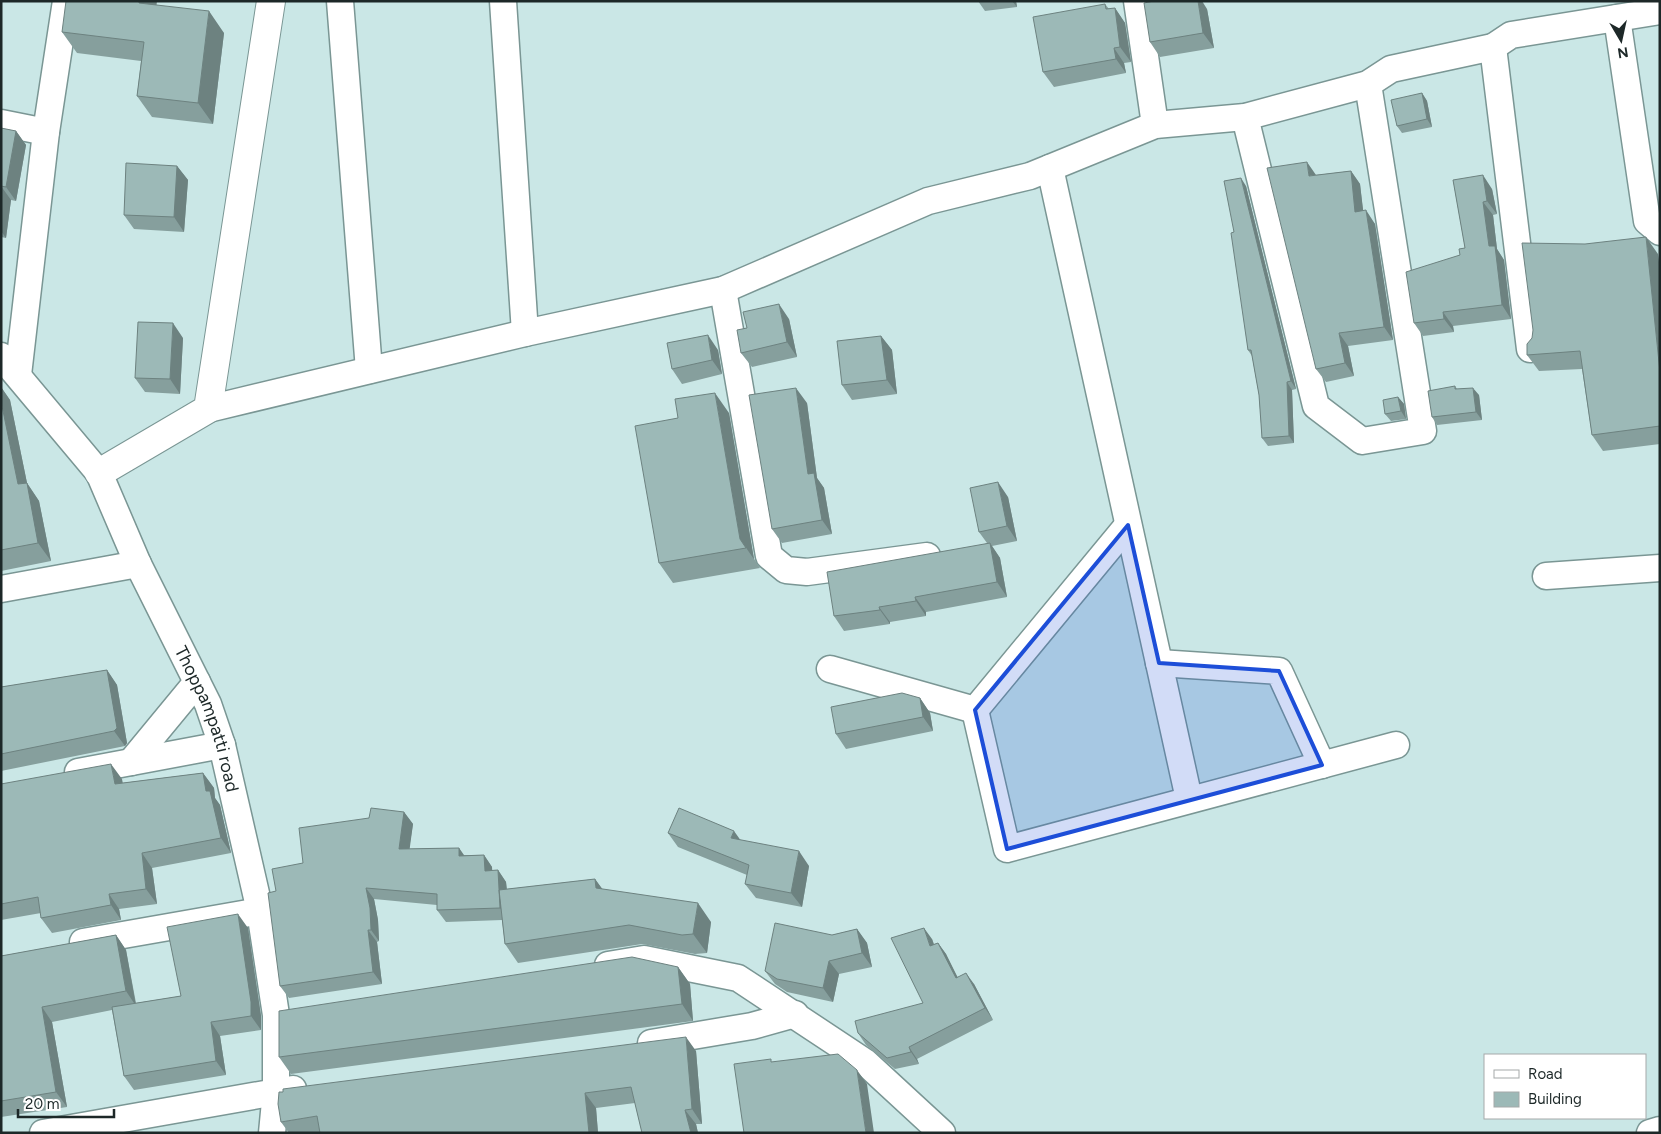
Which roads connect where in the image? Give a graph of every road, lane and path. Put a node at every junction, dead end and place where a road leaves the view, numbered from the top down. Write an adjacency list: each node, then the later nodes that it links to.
1 (66, 1): 13 (street)
2 (271, 1): 21 (street)
3 (340, 1): 20 (street)
4 (503, 1): 17 (street)
5 (1137, 1): 12 (street)
6 (1660, 11): 7 (street)
7 (1617, 18): 8 (street); 15 (street)
8 (1493, 47): 9 (street); 18 (street)
9 (1368, 84): 10 (street); 10 (street)
10 (1245, 117): 12 (street)
11 (1, 123): 13 (street)
12 (1155, 125): 14 (street)
13 (46, 132): 19 (street)
14 (1050, 168): 16 (street); 23 (street)
15 (1660, 232)
16 (723, 290): 17 (street); 24 (street)
17 (525, 333): 20 (street)
18 (1530, 349)
19 (10, 365): 22 (street, Thoppampatti road)
20 (369, 370): 21 (street)
21 (208, 409): 22 (street)
22 (99, 473): 25 (street, Thoppampatti road)
23 (1128, 525): 29 (street); 32 (street)
24 (950, 553)
25 (138, 564): 28 (street); 31 (street, Thoppampatti road)
26 (1660, 568): 27 (street)
27 (1546, 576)
28 (1, 589)
29 (1159, 663): 36 (street); 38 (street)
30 (830, 669): 32 (street)
31 (197, 682): 33 (street, Thoppampatti road); 35 (street)
32 (975, 710): 38 (street)
33 (222, 745): 35 (street); 39 (street, Thoppampatti road)
34 (1396, 746): 36 (street)
35 (131, 762): 37 (street)
36 (1322, 765): 38 (street)
37 (57, 776)
38 (1189, 799)
39 (260, 911): 40 (street); 45 (street, Thoppampatti road)
40 (59, 947)
41 (586, 968): 42 (street)
42 (795, 1014): 43 (street); 49 (street)
43 (630, 1045)
44 (316, 1086): 45 (street)
45 (276, 1092): 47 (street); 48 (street, Thoppampatti road)
46 (1660, 1130): 50 (street)
47 (44, 1133)
48 (272, 1133)
49 (942, 1133)
50 (1650, 1133)

